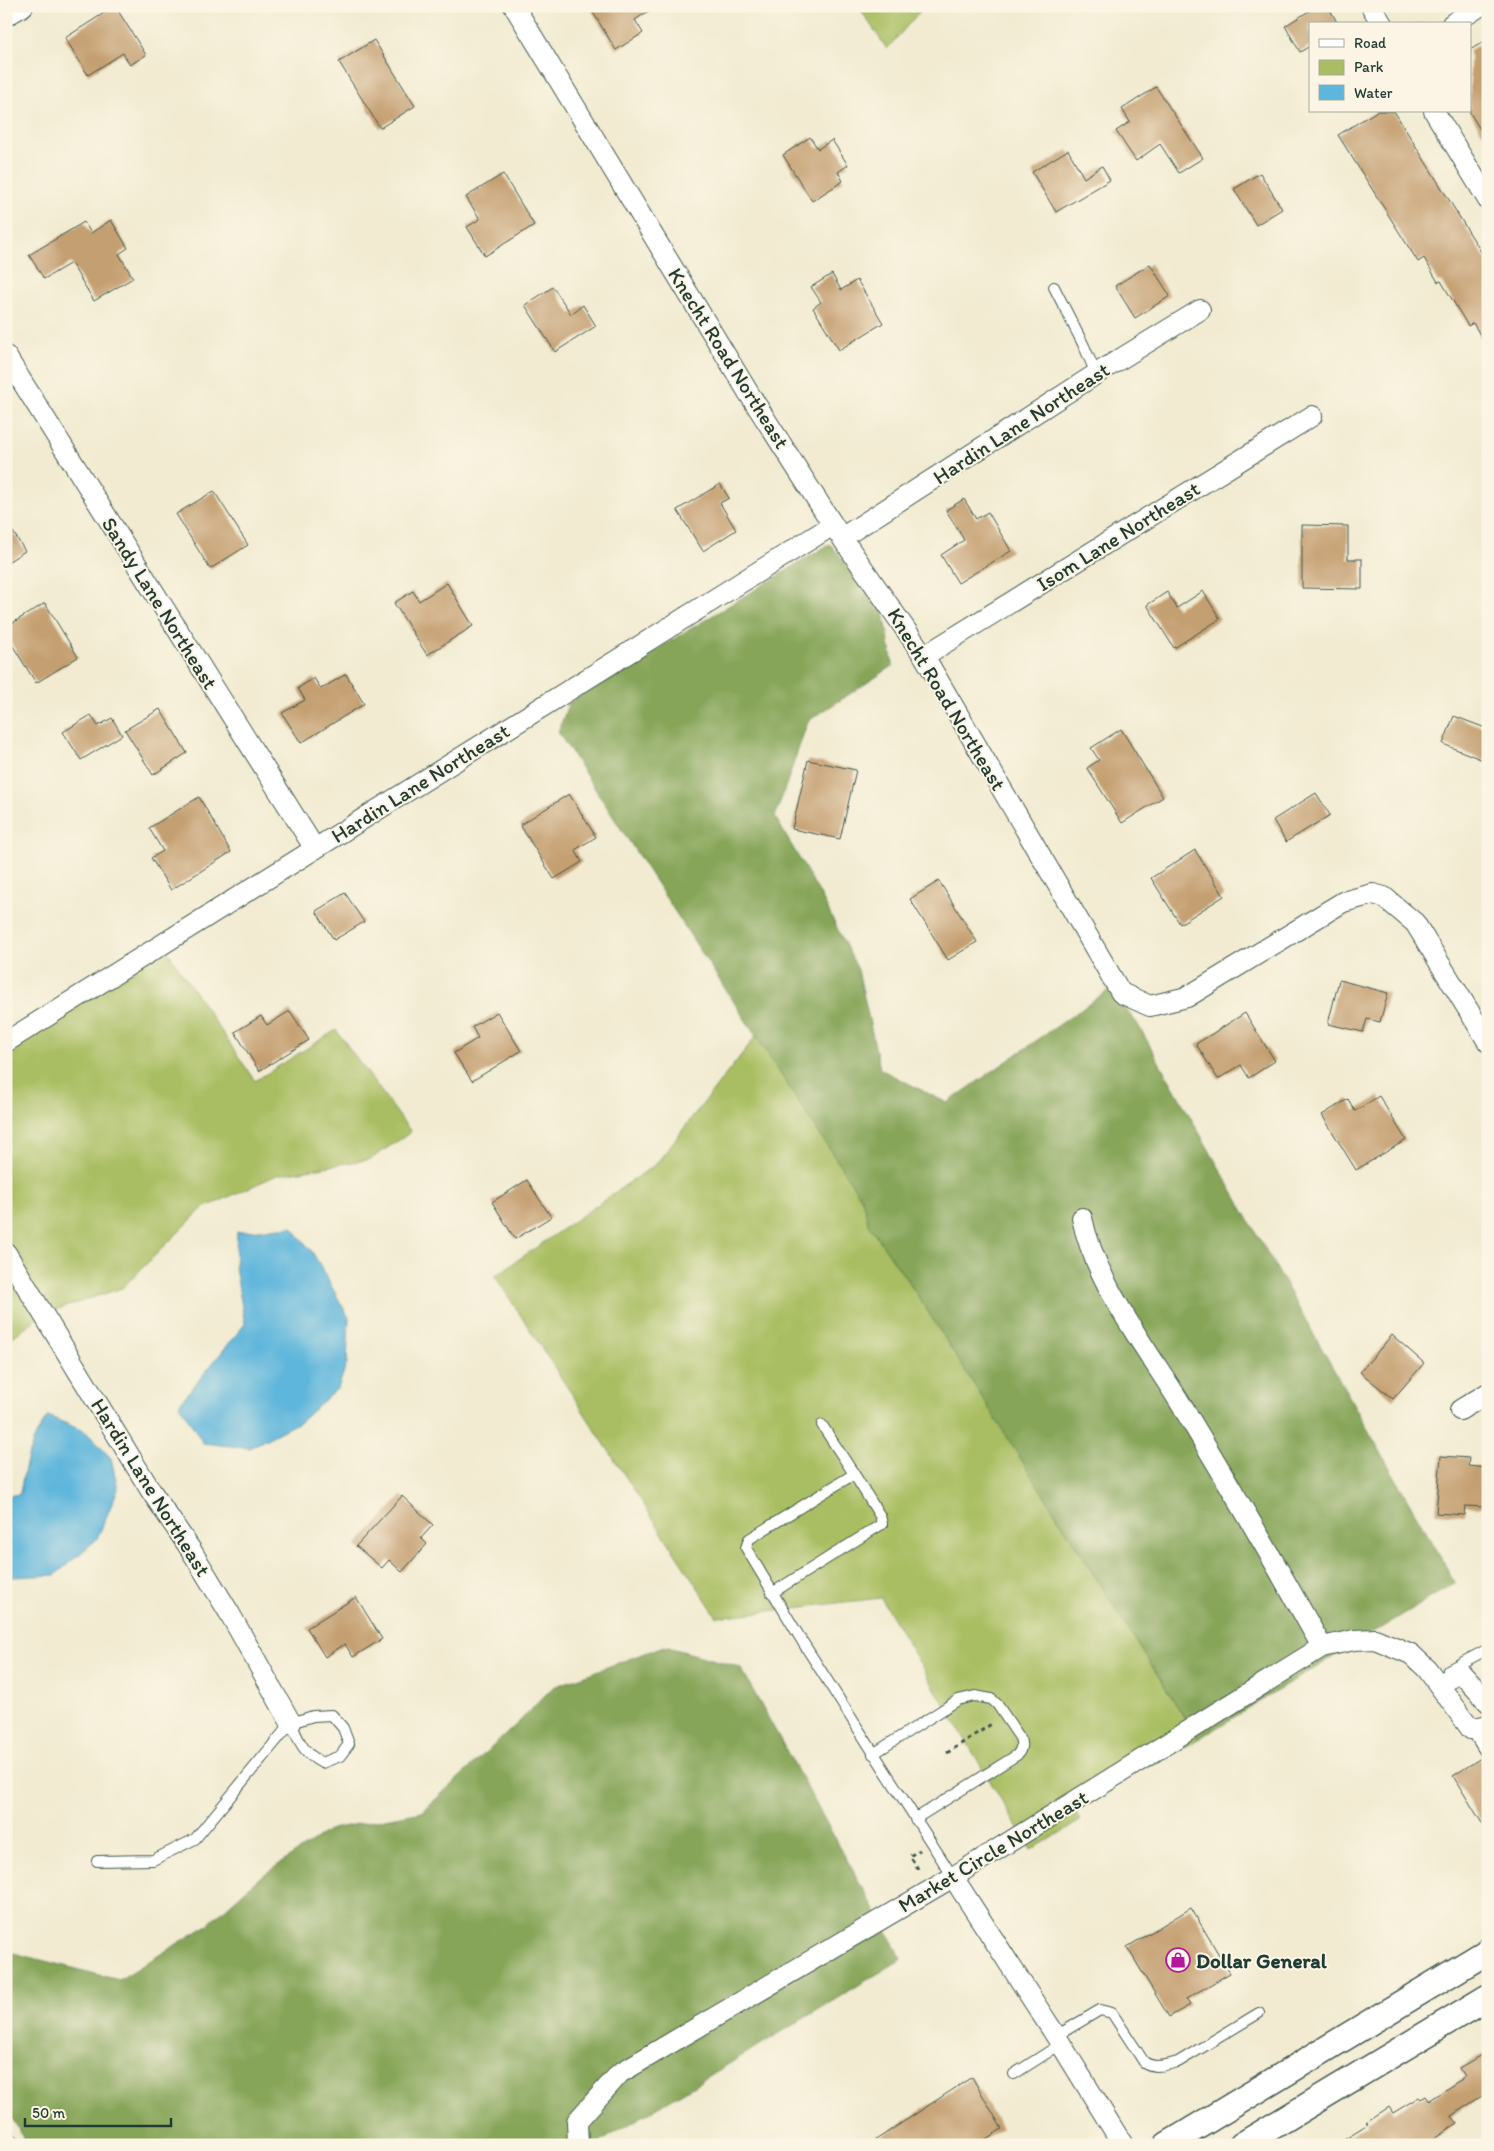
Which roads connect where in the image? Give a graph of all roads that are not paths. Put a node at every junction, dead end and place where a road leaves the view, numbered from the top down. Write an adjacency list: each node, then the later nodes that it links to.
1 (23, 6): 5 (street)
2 (514, 6): 15 (street, Knecht Road Northeast)
3 (1371, 6): 6 (street)
4 (1480, 6): 7 (street)
5 (6, 16)
6 (1381, 22)
7 (1455, 22)
8 (1435, 112): 9 (street)
9 (1488, 200)
10 (1054, 287): 13 (lane)
11 (1200, 310): 13 (street, Hardin Lane Northeast)
12 (6, 356): 17 (street, Sandy Lane Northeast)
13 (1096, 374): 15 (street, Hardin Lane Northeast)
14 (1312, 416): 16 (street, Isom Lane Northeast)
15 (838, 531): 16 (street, Knecht Road Northeast); 17 (street, Hardin Lane Northeast)
16 (924, 656): 19 (street, Knecht Road Northeast)
17 (314, 849): 18 (street, Hardin Lane Northeast)
18 (6, 1042)
19 (1488, 1042)
20 (1082, 1218): 27 (street)
21 (6, 1253): 31 (street, Hardin Lane Northeast)
22 (1488, 1393): 23 (street)
23 (1460, 1410)
24 (822, 1425): 25 (lane)
25 (854, 1474): 26 (lane); 26 (lane)
26 (772, 1593): 33 (lane)
27 (1322, 1647): 29 (street, Market Circle Northeast); 37 (street, Market Circle Northeast)
28 (1488, 1649): 29 (lane)
29 (1436, 1681): 30 (street); 32 (street, Market Circle Northeast)
30 (1488, 1702)
31 (291, 1723): 31 (lane); 36 (lane)
32 (1479, 1727): 34 (lane)
33 (873, 1754): 35 (lane); 35 (lane)
34 (1487, 1755)
35 (915, 1819): 37 (lane)
36 (97, 1861)
37 (953, 1877): 41 (street); 45 (street, Market Circle Northeast)
38 (1488, 1951): 47 (street)
39 (1488, 1997): 48 (street)
40 (1259, 2013): 41 (lane)
41 (1059, 2040): 42 (lane); 46 (street)
42 (1014, 2074)
43 (6, 2130): 44 (lane)
44 (16, 2145)
45 (578, 2145)
46 (1123, 2145)
47 (1167, 2145)
48 (1242, 2145)

